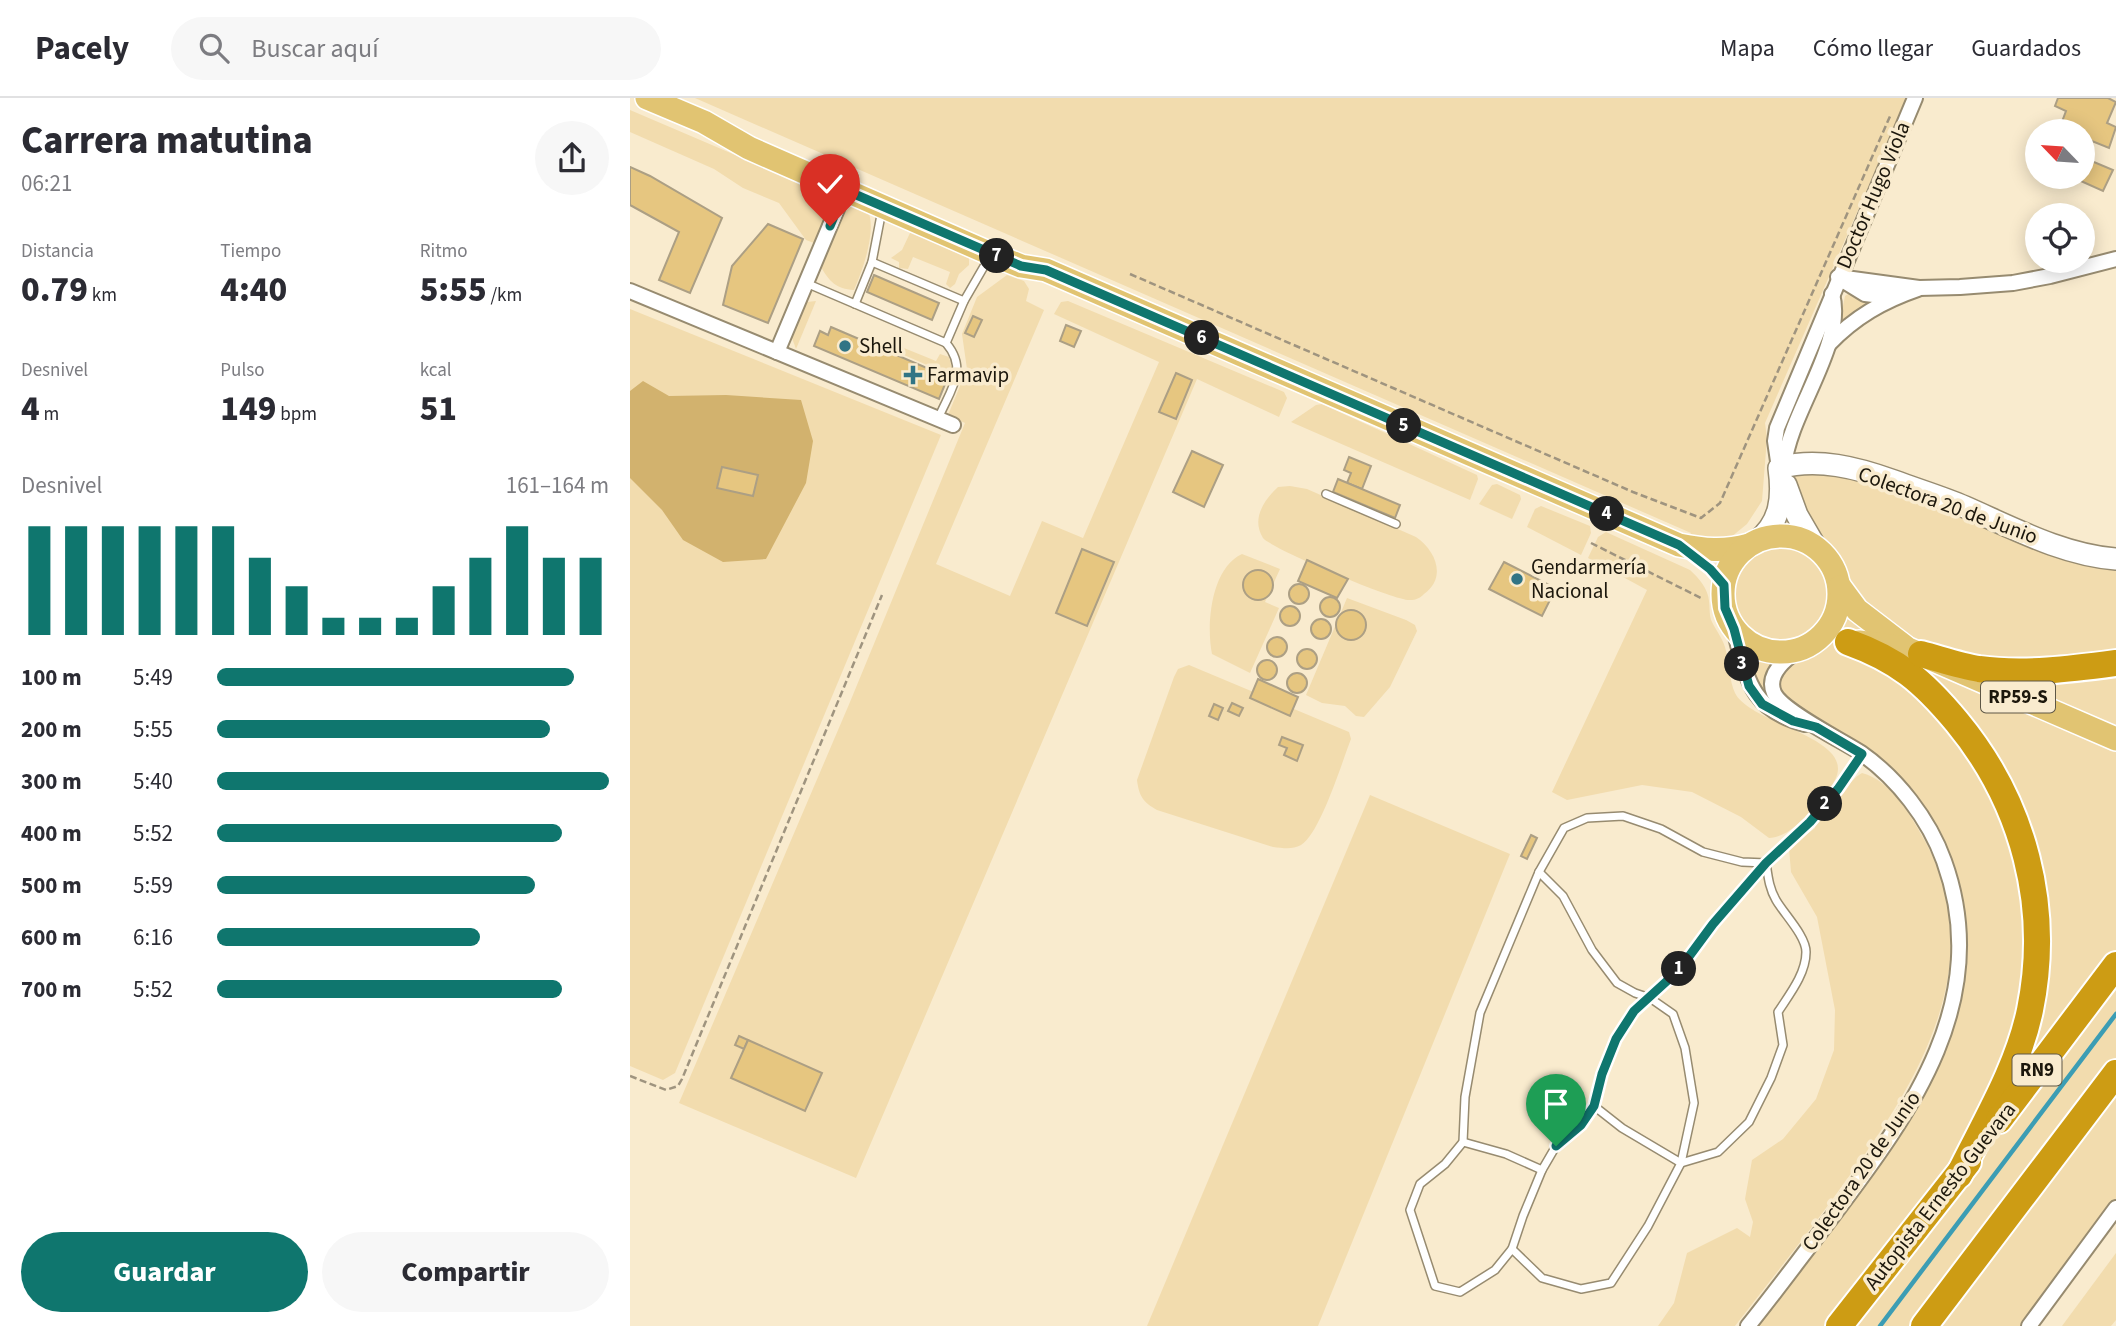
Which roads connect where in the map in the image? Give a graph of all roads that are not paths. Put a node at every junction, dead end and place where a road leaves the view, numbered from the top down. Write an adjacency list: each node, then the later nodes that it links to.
1 (647, 98): 3 (main road)
2 (1915, 98): 9 (street, Doctor Hugo Viola)
3 (848, 184): 4 (main road); 8 (main road); 10 (street)
4 (882, 206): 5 (main road); 7 (lane)
5 (991, 254): 8 (main road); 15 (lane)
6 (2116, 259): 11 (street)
7 (872, 262): 15 (lane); 16 (lane)
8 (1046, 270): 26 (main road)
9 (1838, 277): 11 (street); 13 (street, Doctor Hugo Viola); 14 (street)
10 (806, 283): 16 (lane); 19 (street)
11 (1919, 288): 14 (street)
12 (630, 291): 19 (street)
13 (1832, 293): 18 (street, Doctor Hugo Viola); 22 (street, Doctor Hugo Viola)
14 (1895, 297): 18 (street)
15 (964, 301): 17 (lane)
16 (855, 304): 17 (lane)
17 (946, 343): 20 (lane)
18 (1829, 344): 22 (street, Doctor Hugo Viola)
19 (778, 352): 20 (street)
20 (938, 418): 21 (street)
21 (953, 425)
22 (1782, 467): 25 (main road, Doctor Hugo Viola); 27 (main road, Doctor Hugo Viola); 28 (main road, Colectora 20 de Junio)
23 (1326, 494): 24 (lane)
24 (1396, 524)
25 (1752, 544): 26 (main road); 27 (main road); 29 (main road)
26 (1679, 545): 29 (main road)
27 (1815, 546): 30 (main road)
28 (2116, 559)
29 (1724, 585): 31 (main road)
30 (1840, 587): 33 (main road); 34 (main road, RP59-S)
31 (1734, 629): 33 (main road); 36 (street, Colectora 20 de Junio)
32 (1848, 642): 33 (main road, RP59-S); 34 (main road, RP59-S); 50 (highway)
33 (1805, 648): 36 (street, Colectora 20 de Junio)
34 (1913, 651): 35 (highway); 37 (main road, RP59-S)
35 (2116, 663)
36 (1816, 727): 38 (street, Colectora 20 de Junio)
37 (2116, 739)
38 (1862, 754): 39 (lane); 53 (street, Colectora 20 de Junio)
39 (1766, 863): 40 (lane); 42 (lane); 48 (lane)
40 (1539, 872): 42 (lane); 47 (lane)
41 (2116, 965): 50 (highway, Autopista Ernesto Guevara / RN9)
42 (1650, 998): 45 (lane); 48 (lane)
43 (2116, 1073): 46 (highway)
44 (2116, 1082): 46 (highway)
45 (1594, 1106): 48 (lane); 49 (lane)
46 (2090, 1107): 55 (highway)
47 (1463, 1142): 49 (lane); 52 (lane)
48 (1681, 1163): 52 (lane)
49 (1542, 1170): 52 (lane)
50 (1959, 1175): 54 (highway, Autopista Ernesto Guevara / RN9)
51 (2116, 1208): 56 (street)
52 (1512, 1249)
53 (1748, 1326)
54 (1839, 1326)
55 (1924, 1326)
56 (2029, 1326)

